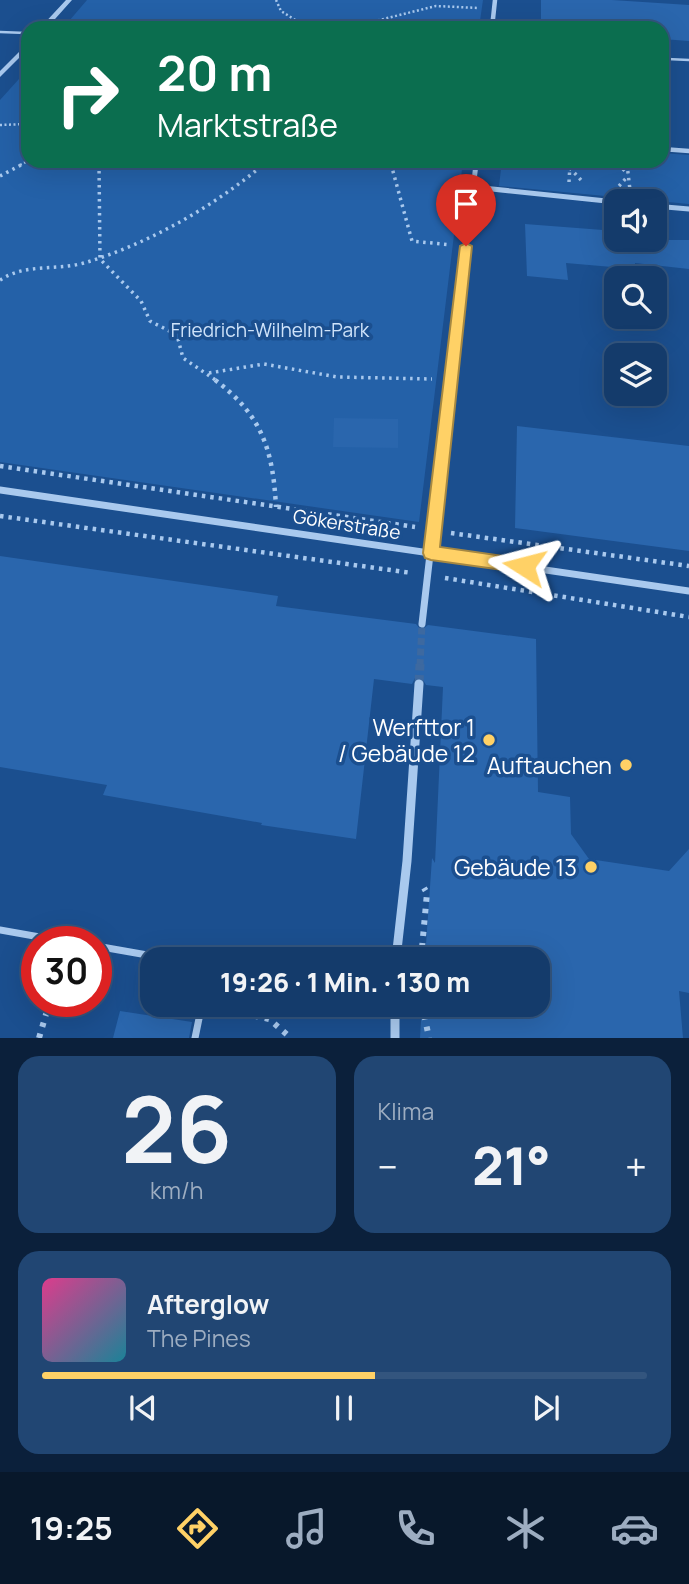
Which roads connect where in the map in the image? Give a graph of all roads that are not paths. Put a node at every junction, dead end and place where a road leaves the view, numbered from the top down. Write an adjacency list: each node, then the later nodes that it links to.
1 (69, 0): 3 (street)
2 (495, 0): 4 (street)
3 (50, 21)
4 (493, 21)
5 (0, 32): 6 (lane)
6 (21, 33)
7 (21, 52): 10 (street)
8 (669, 59): 9 (lane)
9 (689, 60)
10 (1, 73)
11 (669, 150): 12 (street)
12 (689, 151)
13 (475, 168): 14 (street)
14 (473, 187): 15 (street); 19 (street)
15 (604, 201)
16 (667, 207): 17 (street)
17 (689, 209)
18 (0, 490): 19 (street, Gökerstraße)
19 (431, 553): 20 (street, Gökerstraße); 21 (street)
20 (689, 591)
21 (422, 624)
22 (419, 684): 25 (street)
23 (0, 930): 24 (lane)
24 (21, 934)
25 (397, 947)
26 (112, 949): 27 (lane)
27 (140, 954)
28 (199, 1017): 30 (lane)
29 (396, 1017): 31 (street)
30 (195, 1038)
31 (395, 1038)

